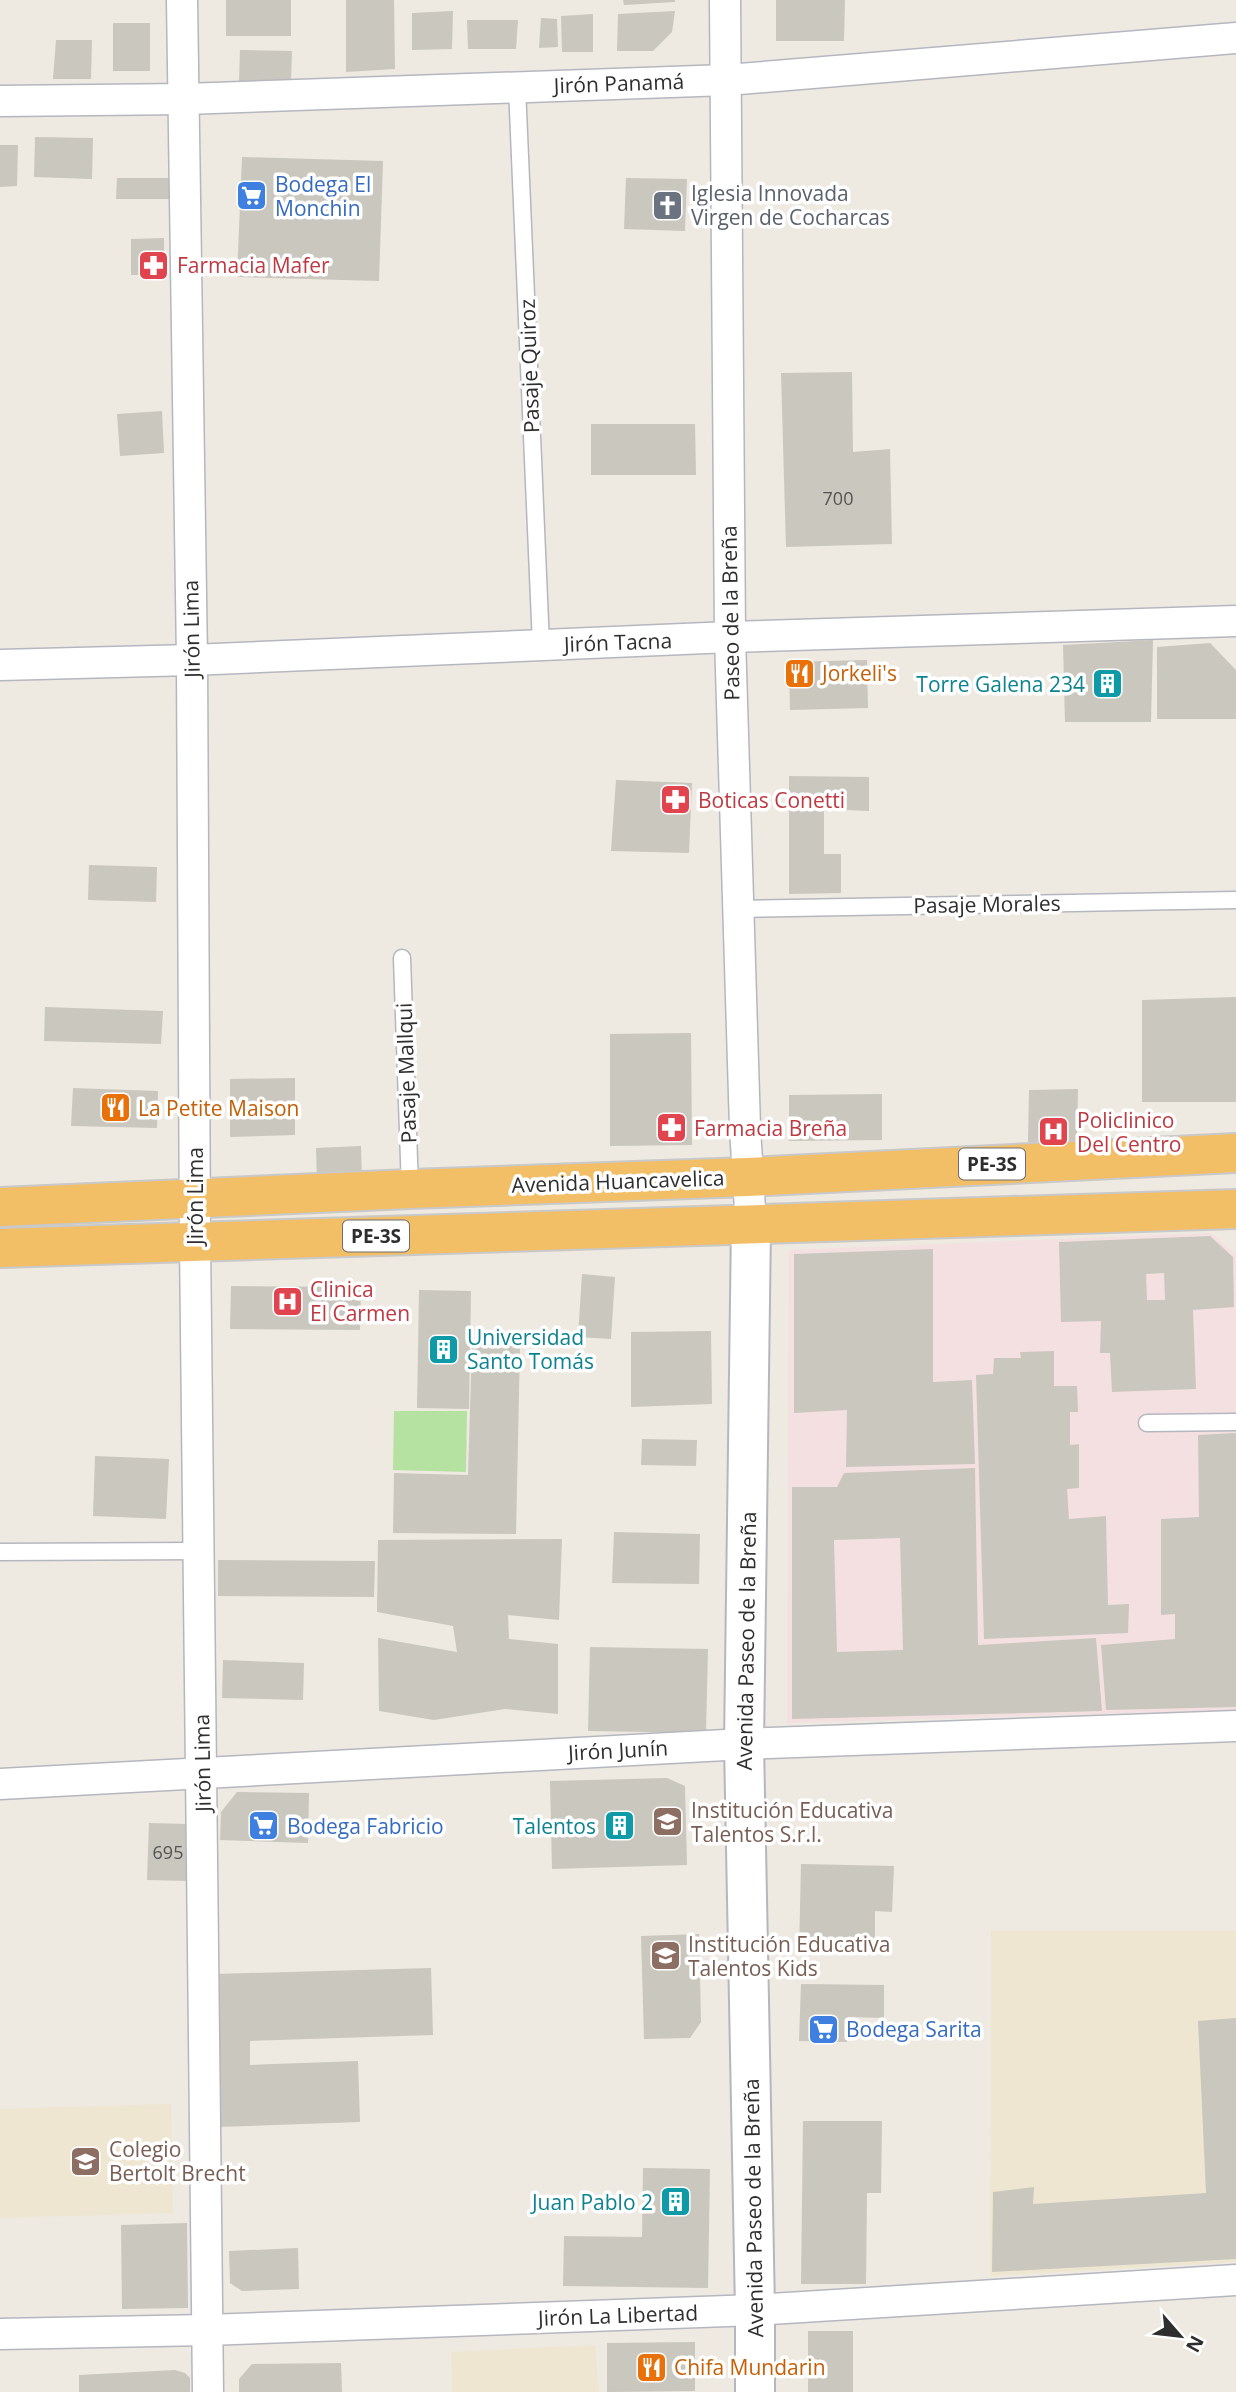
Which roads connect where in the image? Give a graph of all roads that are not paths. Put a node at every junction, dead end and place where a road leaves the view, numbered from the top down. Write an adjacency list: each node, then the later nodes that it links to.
1 (182, 0): 6 (street, Jirón Lima)
2 (725, 0): 4 (street, Paseo de la Breña)
3 (1236, 38): 4 (street, Jirón Panamá)
4 (727, 79): 5 (street, Jirón Panamá); 9 (street, Paseo de la Breña)
5 (517, 87): 6 (street, Jirón Panamá); 10 (lane, Pasaje Quiroz)
6 (185, 99): 7 (street, Jirón Panamá); 11 (street, Jirón Lima)
7 (0, 101)
8 (1236, 621): 9 (street, Jirón Tacna)
9 (730, 637): 10 (street, Jirón Tacna); 14 (street, Paseo de la Breña)
10 (541, 645): 11 (street, Jirón Tacna)
11 (192, 660): 12 (street, Jirón Tacna); 19 (street, Jirón Lima)
12 (0, 665)
13 (1236, 900): 14 (lane, Pasaje Morales)
14 (737, 909): 17 (street, Paseo de la Breña)
15 (402, 958): 18 (lane, Pasaje Mallqui)
16 (1236, 1153): 17 (highway, Avenida Huancavelica / PE-3S)
17 (747, 1177): 18 (highway, Avenida Huancavelica / PE-3S); 22 (street, Paseo de la Breña)
18 (410, 1189): 19 (highway, Avenida Huancavelica / PE-3S)
19 (195, 1198): 20 (highway, Avenida Huancavelica / PE-3S); 23 (street, Jirón Lima)
20 (0, 1207)
21 (1236, 1209): 22 (highway, PE-3S)
22 (751, 1226): 23 (highway, PE-3S); 30 (street, Avenida Paseo de la Breña)
23 (195, 1241): 24 (highway, PE-3S); 27 (street, Jirón Lima)
24 (0, 1248)
25 (1236, 1422): 26 (lane)
26 (1147, 1423)
27 (199, 1550): 28 (lane); 31 (street, Jirón Lima)
28 (0, 1552)
29 (1236, 1726): 30 (street, Jirón Junín)
30 (744, 1744): 31 (street, Jirón Junín); 34 (street, Avenida Paseo de la Breña)
31 (202, 1772): 32 (street, Jirón Junín); 35 (street, Jirón Lima)
32 (0, 1784)
33 (1236, 2280): 34 (street, Jirón La Libertad)
34 (755, 2310): 35 (street, Jirón La Libertad); 38 (street, Avenida Paseo de la Breña)
35 (207, 2330): 36 (street, Jirón La Libertad); 37 (street, Jirón Lima)
36 (0, 2334)
37 (208, 2392)
38 (755, 2392)

